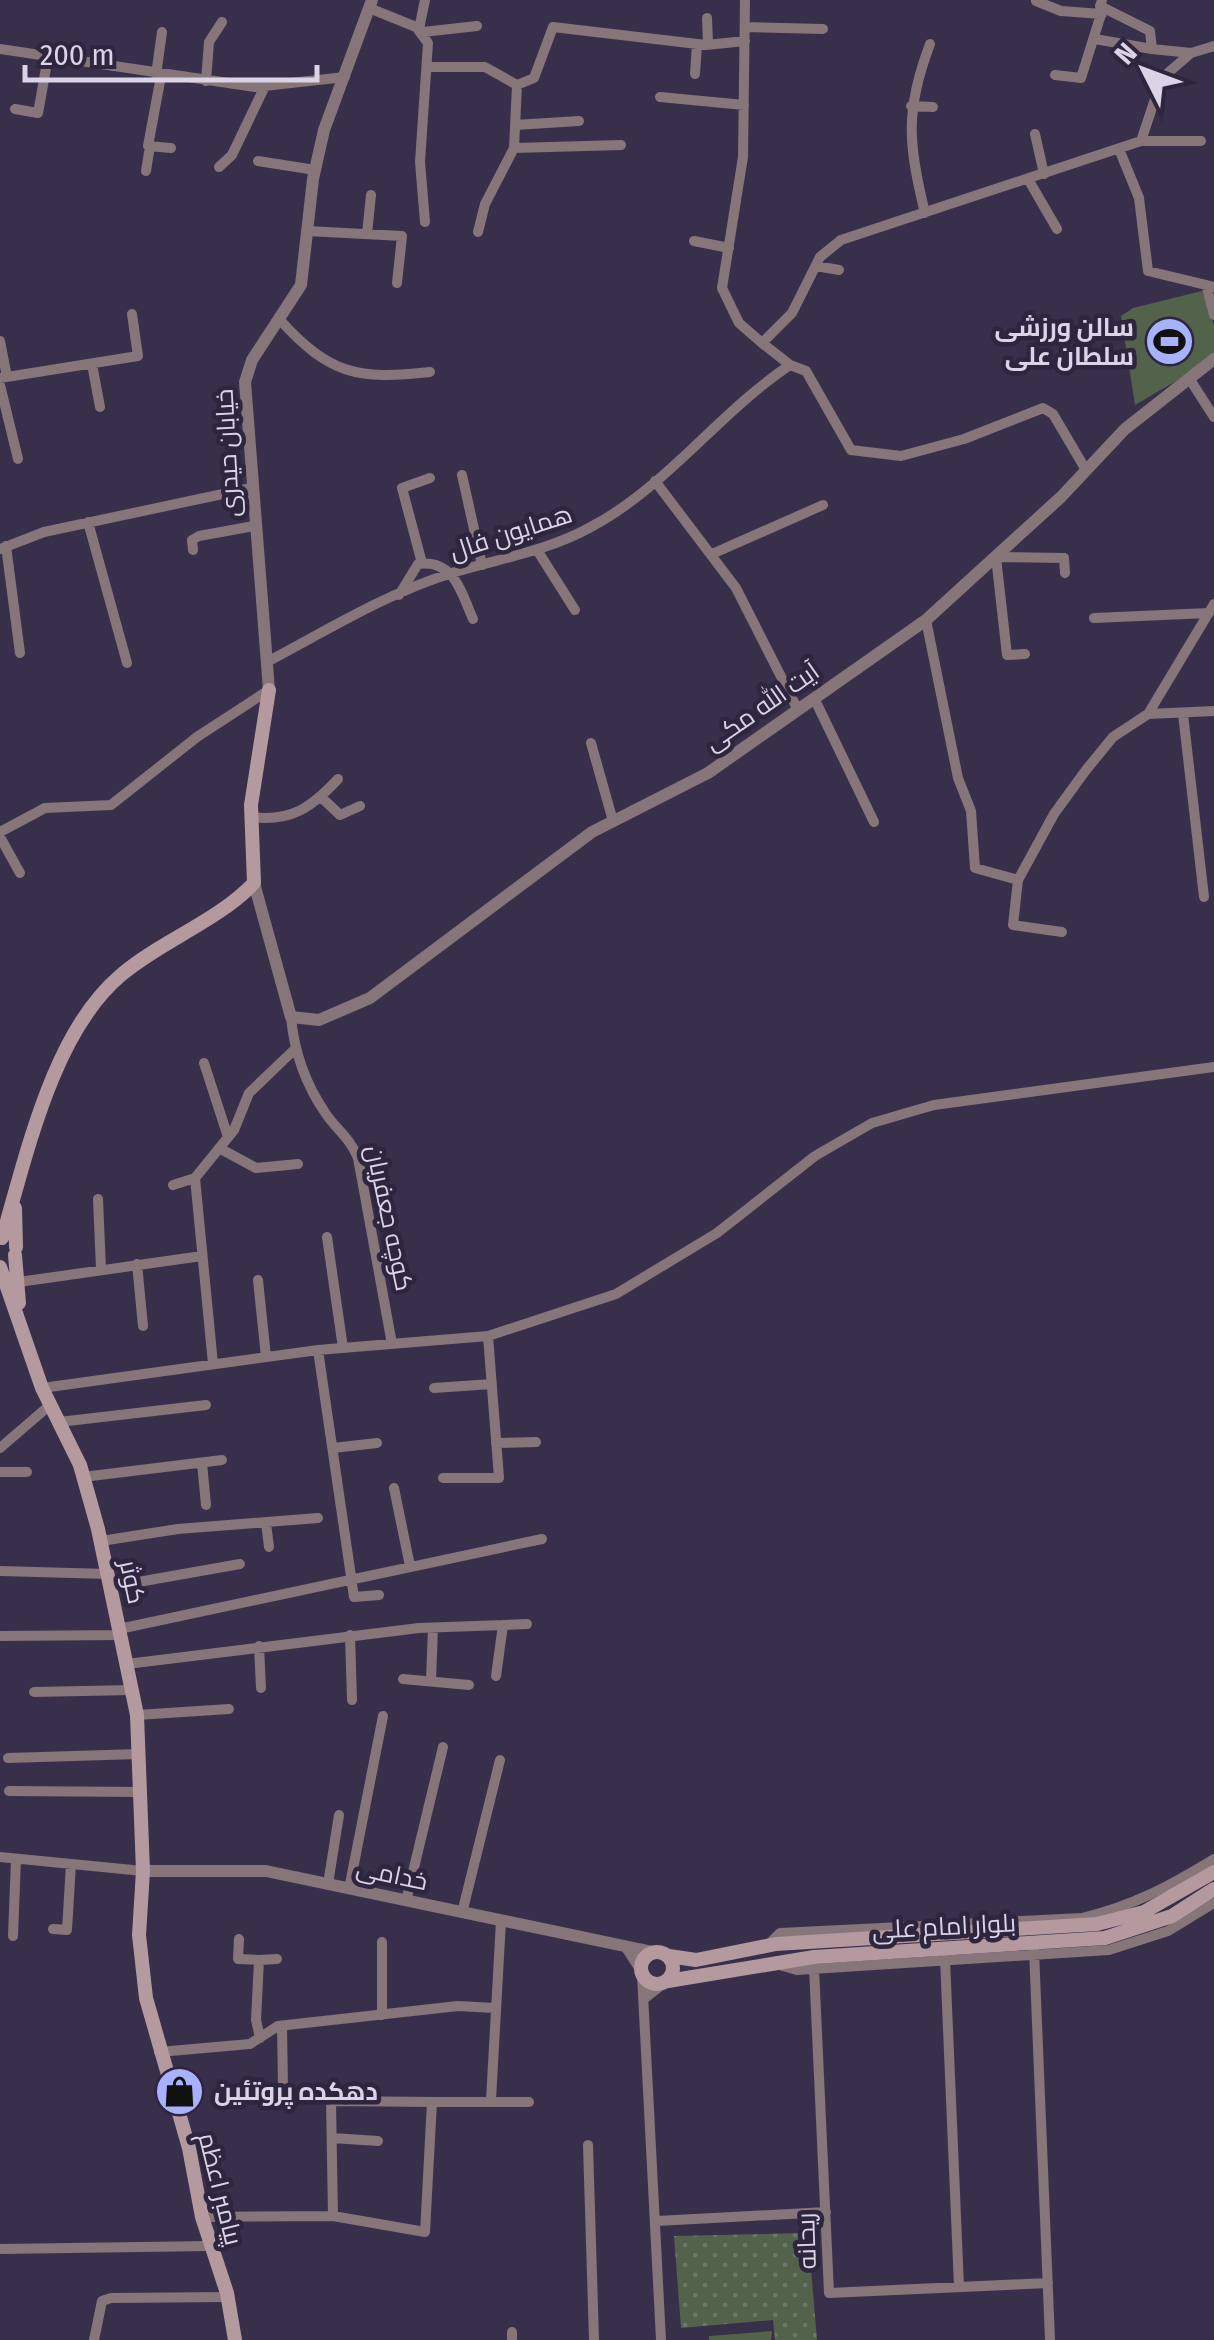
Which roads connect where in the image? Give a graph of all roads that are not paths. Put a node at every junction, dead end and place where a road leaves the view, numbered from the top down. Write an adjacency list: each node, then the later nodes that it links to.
1 (426, 0): 11 (street)
2 (746, 0): 9 (street)
3 (1036, 0): 5 (street)
4 (370, 4): 11 (street); 26 (street, خیابان حیدری)
5 (1102, 7): 13 (street); 19 (street)
6 (707, 18): 15 (street)
7 (222, 22): 27 (street)
8 (477, 26): 11 (street)
9 (744, 27): 10 (street); 14 (street)
10 (822, 29)
11 (421, 30): 22 (street)
12 (162, 32): 24 (street)
13 (1095, 39): 19 (street); 25 (street)
14 (745, 40): 15 (street); 31 (street)
15 (703, 44): 23 (street); 28 (street)
16 (930, 44): 32 (street)
17 (1214, 46): 20 (street)
18 (0, 49): 21 (street)
19 (1152, 50): 20 (street)
20 (1191, 53): 39 (street)
21 (48, 57): 24 (street); 34 (street)
22 (430, 67): 28 (street); 53 (street)
23 (695, 74)
24 (159, 75): 27 (street); 41 (street)
25 (1055, 75)
26 (345, 76): 29 (street); 47 (street, خیابان حیدری)
27 (206, 81): 29 (street)
28 (517, 85): 36 (street)
29 (265, 86): 46 (street)
30 (660, 98): 31 (street)
31 (744, 105): 59 (street)
32 (910, 106): 33 (street); 52 (street)
33 (934, 107)
34 (15, 109)
35 (579, 121): 36 (street)
36 (515, 125): 43 (street)
37 (1035, 134): 49 (street)
38 (1201, 141): 39 (street)
39 (1141, 142): 44 (street)
40 (621, 145): 43 (street)
41 (150, 146): 42 (street); 48 (street)
42 (170, 148)
43 (514, 148): 56 (street)
44 (1119, 150): 49 (street); 63 (street)
45 (258, 161): 47 (street)
46 (219, 168)
47 (315, 170): 55 (street, خیابان حیدری)
48 (146, 171)
49 (1044, 174): 50 (street)
50 (1028, 179): 52 (street); 54 (street)
51 (370, 194): 57 (street)
52 (925, 212): 60 (street)
53 (425, 222)
54 (1057, 229)
55 (307, 231): 57 (street); 66 (street, خیابان حیدری)
56 (478, 232)
57 (367, 234): 62 (street)
58 (694, 241): 59 (street)
59 (729, 248): 68 (street)
60 (816, 266): 61 (street); 68 (street)
61 (839, 270)
62 (397, 283)
63 (1210, 286): 65 (street)
64 (132, 314): 70 (street)
65 (1214, 315)
66 (280, 320): 72 (street); 82 (street, خیابان حیدری)
67 (0, 340): 74 (street)
68 (762, 343): 71 (street)
69 (1214, 359): 73 (street, آیت الله مکی)
70 (92, 364): 74 (street); 75 (street)
71 (790, 365): 78 (street); 81 (street, همایون فال)
72 (430, 372)
73 (1189, 378): 76 (street); 78 (street, آیت الله مکی)
74 (2, 380): 77 (street)
75 (100, 407)
76 (1214, 417)
77 (18, 459)
78 (1086, 470): 90 (street, آیت الله مکی)
79 (462, 476): 92 (street)
80 (430, 478): 91 (street)
81 (654, 481): 88 (street, همایون فال); 89 (street)
82 (250, 488): 84 (street); 85 (street, خیابان حیدری)
83 (822, 505): 89 (street)
84 (88, 522): 86 (street); 103 (street)
85 (254, 526): 87 (street); 104 (street, خیابان حیدری)
86 (3, 547): 101 (street)
87 (193, 550)
88 (537, 550): 92 (street, همایون فال); 97 (street)
89 (712, 554): 107 (street)
90 (996, 557): 94 (street); 100 (street, آیت الله مکی); 102 (street)
91 (422, 564): 93 (street); 95 (street)
92 (482, 565): 93 (street, همایون فال)
93 (452, 573): 95 (street, همایون فال); 99 (street)
94 (1065, 573)
95 (398, 596): 104 (street, همایون فال)
96 (1211, 609): 98 (street); 109 (street)
97 (575, 610)
98 (1094, 618)
99 (473, 619)
100 (926, 620): 106 (street, آیت الله مکی); 120 (street)
101 (20, 654)
102 (1025, 654)
103 (127, 662)
104 (266, 662): 105 (street, خیابان حیدری)
105 (269, 690): 115 (main road); 118 (street)
106 (814, 698): 107 (street, آیت الله مکی); 117 (street)
107 (798, 710): 116 (street, آیت الله مکی)
108 (1214, 710): 110 (street)
109 (1148, 714): 110 (street); 120 (street)
110 (1184, 714): 122 (street)
111 (591, 743): 116 (street)
112 (338, 779): 113 (street)
113 (321, 797): 114 (street); 115 (street)
114 (360, 806)
115 (251, 817): 121 (main road)
116 (613, 821): 124 (street, آیت الله مکی)
117 (874, 822)
118 (0, 835): 119 (street)
119 (20, 873)
120 (1018, 880): 123 (street)
121 (254, 883): 124 (street, کوچه جعفریان); 133 (main road)
122 (1204, 896)
123 (1062, 932)
124 (291, 1017): 125 (street, کوچه جعفریان)
125 (294, 1050): 128 (street); 147 (street, کوچه جعفریان)
126 (204, 1063): 128 (street)
127 (1214, 1067): 146 (street)
128 (228, 1137): 129 (street)
129 (219, 1148): 130 (street); 131 (street)
130 (298, 1164)
131 (195, 1178): 132 (street); 138 (street)
132 (173, 1185)
133 (14, 1198): 135 (main road); 137 (main road)
134 (98, 1199): 141 (street)
135 (1, 1238): 137 (main road)
136 (327, 1238): 148 (street)
137 (16, 1251): 139 (main road); 143 (main road)
138 (202, 1256): 140 (street); 151 (street)
139 (0, 1264): 144 (main road)
140 (138, 1264): 141 (street); 145 (street)
141 (101, 1269): 143 (street)
142 (258, 1280): 150 (street)
143 (18, 1282): 144 (main road)
144 (20, 1314): 153 (main road, کوثر)
145 (144, 1326)
146 (488, 1336): 147 (street); 152 (street)
147 (392, 1344): 148 (street)
148 (343, 1348): 149 (street)
149 (318, 1350): 150 (street); 162 (street)
150 (266, 1357): 151 (street)
151 (213, 1364): 153 (street)
152 (492, 1384): 154 (street); 160 (street)
153 (42, 1388): 155 (main road, کوثر)
154 (434, 1388)
155 (50, 1405): 157 (main road, کوثر); 161 (street)
156 (206, 1405): 157 (street)
157 (60, 1422): 167 (main road, کوثر)
158 (536, 1442): 160 (street)
159 (376, 1443): 162 (street)
160 (496, 1443): 168 (street)
161 (0, 1448)
162 (333, 1448): 179 (street)
163 (222, 1460): 164 (street)
164 (202, 1463): 167 (street); 170 (street)
165 (0, 1472): 166 (street)
166 (26, 1472)
167 (83, 1478): 174 (main road, کوثر)
168 (443, 1478)
169 (394, 1488): 177 (street)
170 (206, 1505)
171 (318, 1518): 172 (street)
172 (266, 1523): 174 (street); 175 (street)
173 (542, 1540): 177 (street)
174 (101, 1541): 180 (main road, کوثر)
175 (269, 1548)
176 (240, 1564): 180 (street)
177 (410, 1566): 179 (street)
178 (0, 1571): 180 (street)
179 (352, 1578): 181 (street); 185 (street)
180 (109, 1580): 185 (main road, کوثر)
181 (379, 1595)
182 (528, 1624): 183 (street)
183 (503, 1625): 184 (street); 190 (street)
184 (433, 1628): 186 (street); 192 (street)
185 (120, 1632): 187 (street); 189 (main road, کوثر)
186 (350, 1635): 188 (street); 197 (street)
187 (0, 1636)
188 (260, 1646): 189 (street); 194 (street)
189 (126, 1664): 195 (main road, کوثر)
190 (496, 1676)
191 (403, 1679): 192 (street)
192 (431, 1680): 193 (street)
193 (469, 1685)
194 (261, 1688)
195 (132, 1690): 196 (street); 199 (main road, کوثر)
196 (34, 1692)
197 (352, 1700)
198 (230, 1709): 199 (street)
199 (137, 1715): 202 (main road, کوثر)
200 (383, 1716): 214 (street)
201 (443, 1747): 215 (street)
202 (138, 1754): 203 (street); 206 (main road, کوثر)
203 (8, 1758)
204 (500, 1760): 217 (street)
205 (9, 1791): 206 (street)
206 (140, 1792): 211 (main road, کوثر)
207 (339, 1815): 213 (street)
208 (0, 1857): 209 (street)
209 (16, 1859): 210 (street); 220 (street)
210 (71, 1864): 211 (street); 219 (street)
211 (143, 1871): 213 (street, خدامی); 239 (main road, پیامبر اعظم)
212 (1214, 1874): 221 (main road, بلوار امام علی)
213 (328, 1884): 214 (street, خدامی)
214 (348, 1889): 215 (street, خدامی)
215 (406, 1901): 217 (street, خدامی)
216 (1214, 1903): 221 (street)
217 (462, 1913): 218 (street, خدامی)
218 (501, 1920): 224 (street, خدامی); 235 (street)
219 (53, 1930)
220 (13, 1936)
221 (1030, 1937): 226 (main road, بلوار امام علی); 230 (street); 253 (street)
222 (239, 1940): 229 (street)
223 (382, 1942): 236 (street)
224 (628, 1949): 225 (street, خدامی); 232 (street)
225 (653, 1952): 227 (main road); 232 (main road)
226 (767, 1954): 227 (main road, بلوار امام علی); 231 (street); 233 (main road, بلوار امام علی)
227 (669, 1956): 233 (main road)
228 (276, 1959): 229 (street)
229 (259, 1960): 238 (street)
230 (945, 1960): 231 (street); 254 (street)
231 (814, 1968): 247 (street, ریحانه)
232 (642, 1972): 233 (main road); 234 (street)
233 (666, 1982): 234 (street)
234 (645, 1998): 250 (street)
235 (495, 2008): 236 (street); 241 (street)
236 (382, 2015): 237 (street)
237 (282, 2026): 238 (street); 240 (street)
238 (260, 2038): 239 (street)
239 (158, 2052): 249 (main road, پیامبر اعظم)
240 (283, 2090)
241 (490, 2100): 242 (street); 243 (street)
242 (432, 2102): 244 (street); 248 (street)
243 (529, 2102)
244 (332, 2138): 245 (street); 248 (street)
245 (378, 2141)
246 (588, 2145): 258 (street)
247 (826, 2212): 250 (street); 254 (street, ریحانه)
248 (334, 2216): 249 (street)
249 (202, 2217): 251 (main road, پیامبر اعظم)
250 (658, 2221): 259 (street)
251 (210, 2246): 252 (street); 255 (main road, پیامبر اعظم)
252 (0, 2250)
253 (1048, 2283): 254 (street, ریحانه); 260 (street)
254 (959, 2287)
255 (228, 2297): 256 (street); 257 (main road, پیامبر اعظم)
256 (94, 2340)
257 (235, 2340)
258 (594, 2340)
259 (662, 2340)
260 (1050, 2340)

